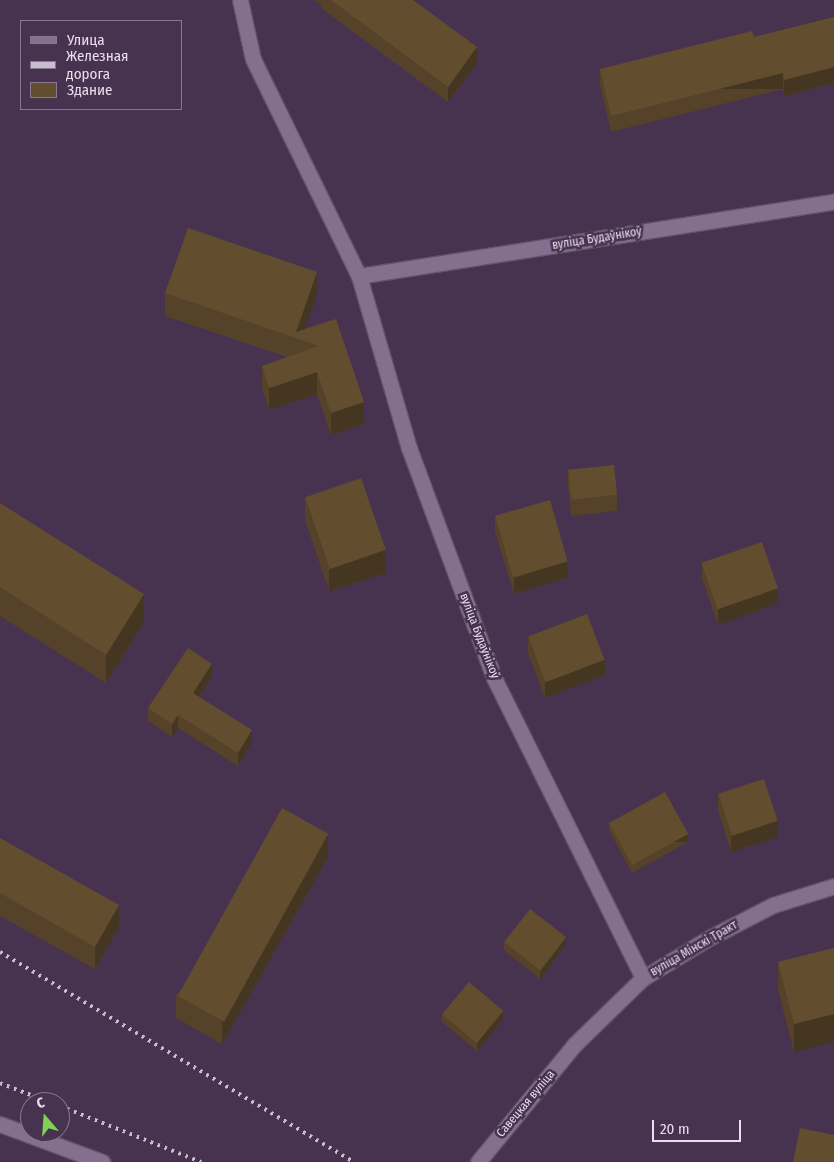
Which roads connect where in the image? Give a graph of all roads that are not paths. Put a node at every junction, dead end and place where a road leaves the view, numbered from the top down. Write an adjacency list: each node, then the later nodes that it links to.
1 (240, 0): 3 (street, вуліца Будаўнікоў)
2 (834, 202): 3 (street, вуліца Будаўнікоў)
3 (359, 276): 5 (street, вуліца Будаўнікоў)
4 (834, 886): 5 (street, вуліца Мінскі Тракт)
5 (643, 978): 6 (street, вуліца Мінскі Тракт)
6 (574, 1045): 9 (street, Савецкая вуліца)
7 (0, 1124): 8 (street)
8 (102, 1162)
9 (478, 1162)

